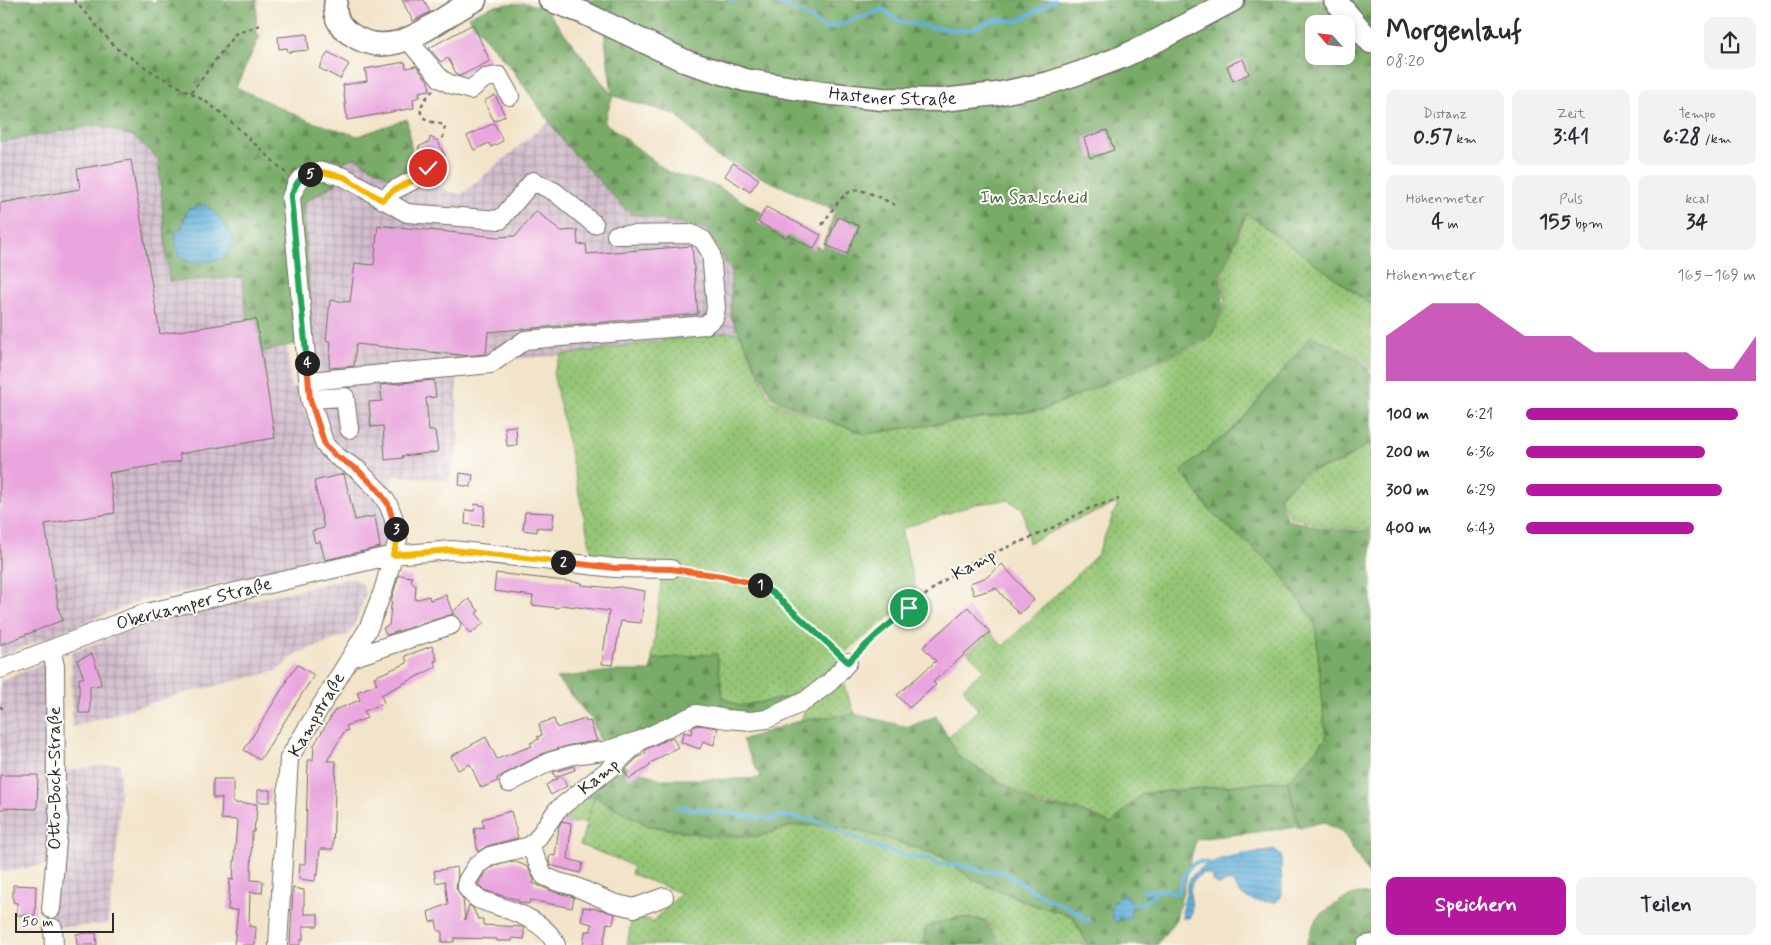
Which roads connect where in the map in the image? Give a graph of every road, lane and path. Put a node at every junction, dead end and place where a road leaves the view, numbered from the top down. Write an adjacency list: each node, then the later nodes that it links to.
1 (74, 0): 11 (path)
2 (336, 0): 8 (main road)
3 (475, 0): 8 (main road)
4 (550, 0): 5 (main road, Hastener Straße)
5 (1232, 0)
6 (1335, 0): 9 (main road)
7 (263, 24): 11 (path)
8 (408, 40): 10 (street)
9 (1371, 42)
10 (441, 79): 12 (street); 13 (path)
11 (191, 93): 15 (path)
12 (510, 96)
13 (439, 140)
14 (428, 168): 16 (street)
15 (297, 183): 16 (street); 21 (street)
16 (382, 200): 18 (street)
17 (895, 204): 19 (path)
18 (594, 224)
19 (822, 225)
20 (616, 235): 21 (street)
21 (309, 381): 22 (street)
22 (310, 399): 23 (street); 25 (street)
23 (349, 429)
24 (1118, 499): 30 (path, Kamp)
25 (393, 555): 26 (street, Oberkamper Straße); 28 (street, Oberkamper Straße); 29 (street, Kampstraße)
26 (671, 569): 30 (path)
27 (451, 625): 29 (street)
28 (51, 648): 31 (street, Oberkamper Straße); 38 (street, Otto-Bock-Straße)
29 (350, 658): 40 (street, Kampstraße)
30 (848, 662): 34 (street, Kamp)
31 (0, 669)
32 (0, 706): 33 (path)
33 (5, 712)
34 (641, 740): 35 (street); 36 (street, Kamp)
35 (509, 783)
36 (530, 846): 37 (street); 41 (street)
37 (664, 897)
38 (51, 909)
39 (1371, 944): 42 (street)
40 (278, 945)
41 (556, 945)
42 (1366, 945)

